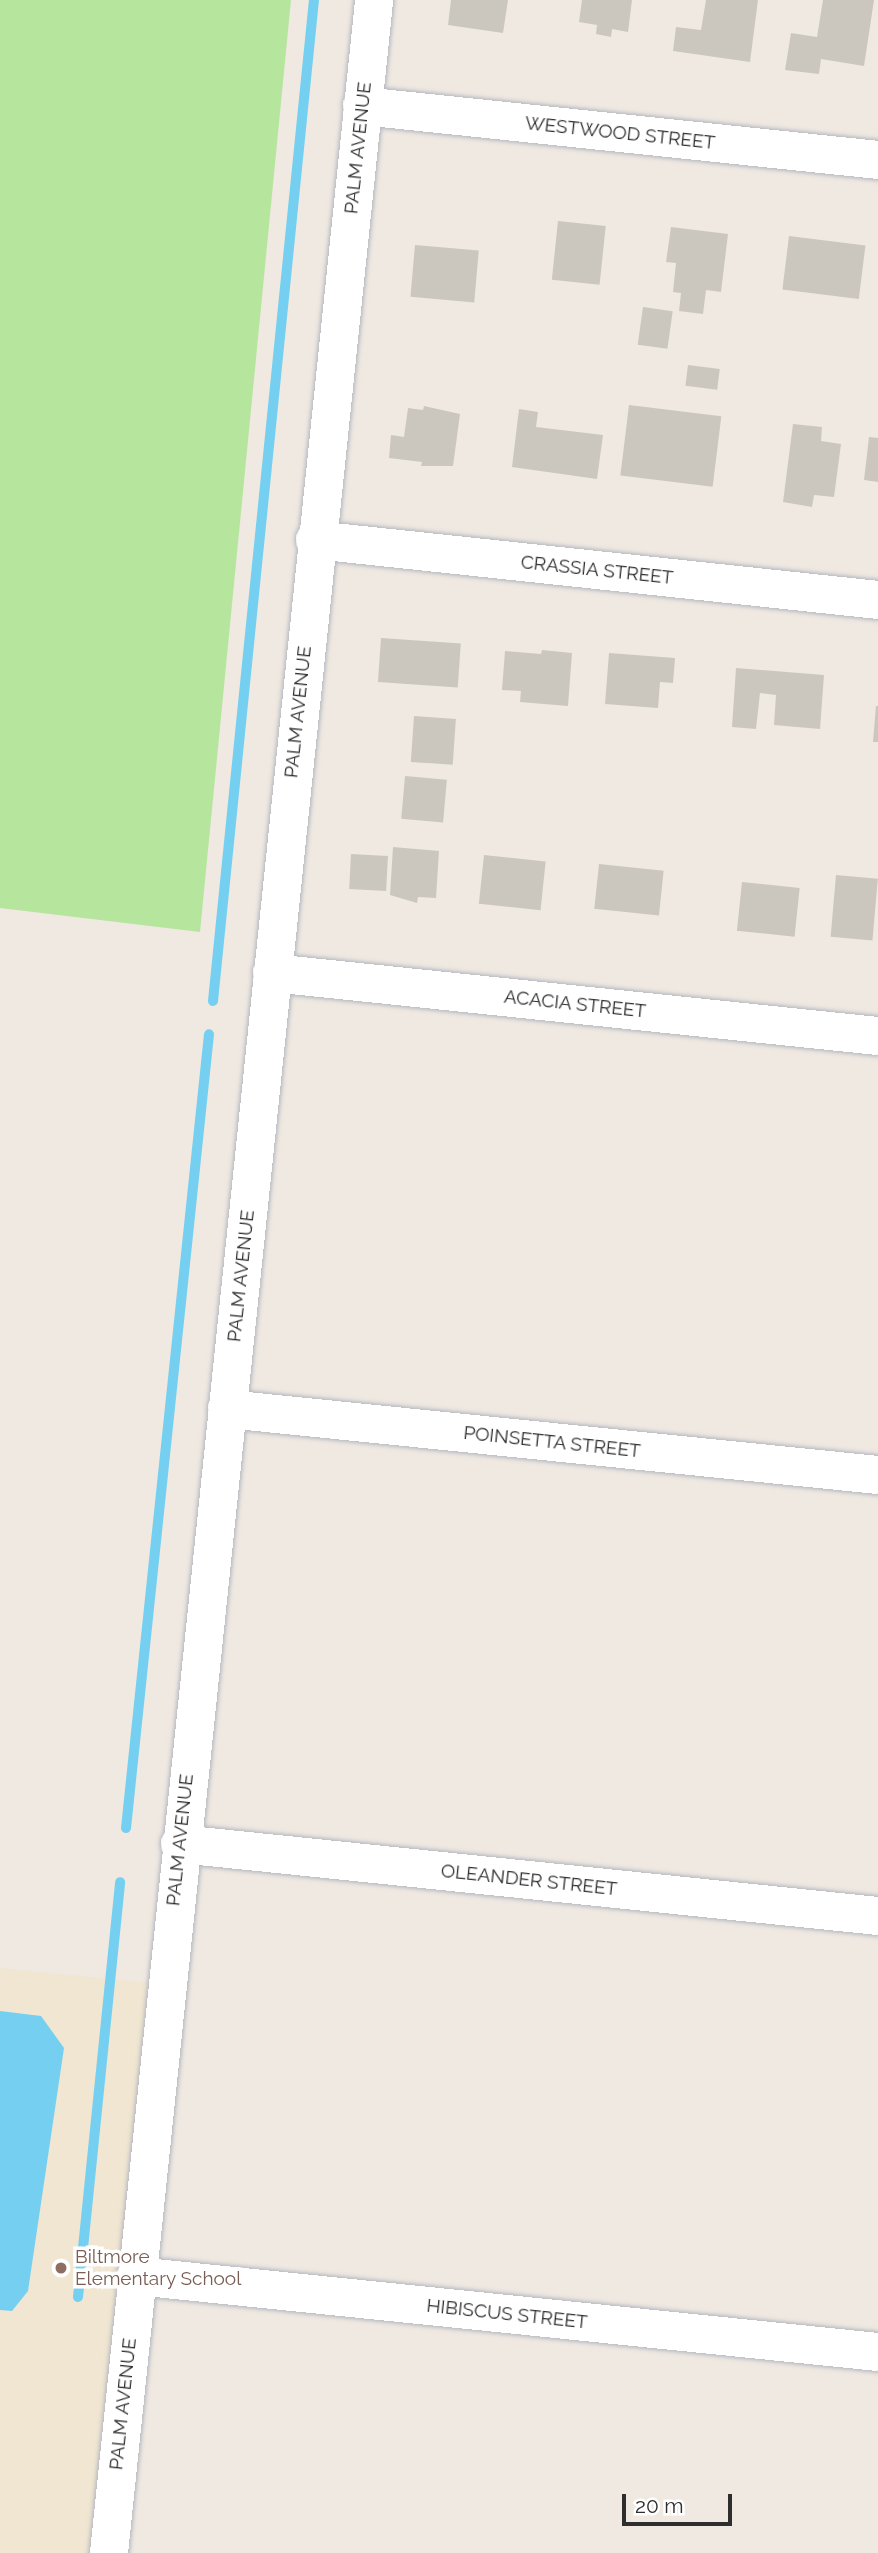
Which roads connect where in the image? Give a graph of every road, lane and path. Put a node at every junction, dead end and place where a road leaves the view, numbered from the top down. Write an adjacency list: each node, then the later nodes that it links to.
1 (374, 0): 2 (street, PALM AVENUE)
2 (362, 106): 3 (street, WESTWOOD STREET); 4 (street, PALM AVENUE)
3 (878, 160)
4 (316, 540): 5 (street, CRASSIA STREET); 6 (street, PALM AVENUE)
5 (878, 600)
6 (272, 973): 7 (street, ACACIA STREET); 8 (street, PALM AVENUE)
7 (878, 1036)
8 (227, 1409): 9 (street, POINSETTA STREET); 10 (street, PALM AVENUE)
9 (878, 1475)
10 (180, 1844): 11 (street, OLEANDER STREET); 12 (street, PALM AVENUE)
11 (878, 1916)
12 (136, 2276): 13 (street, HIBISCUS STREET); 14 (street, PALM AVENUE)
13 (878, 2352)
14 (109, 2553)

